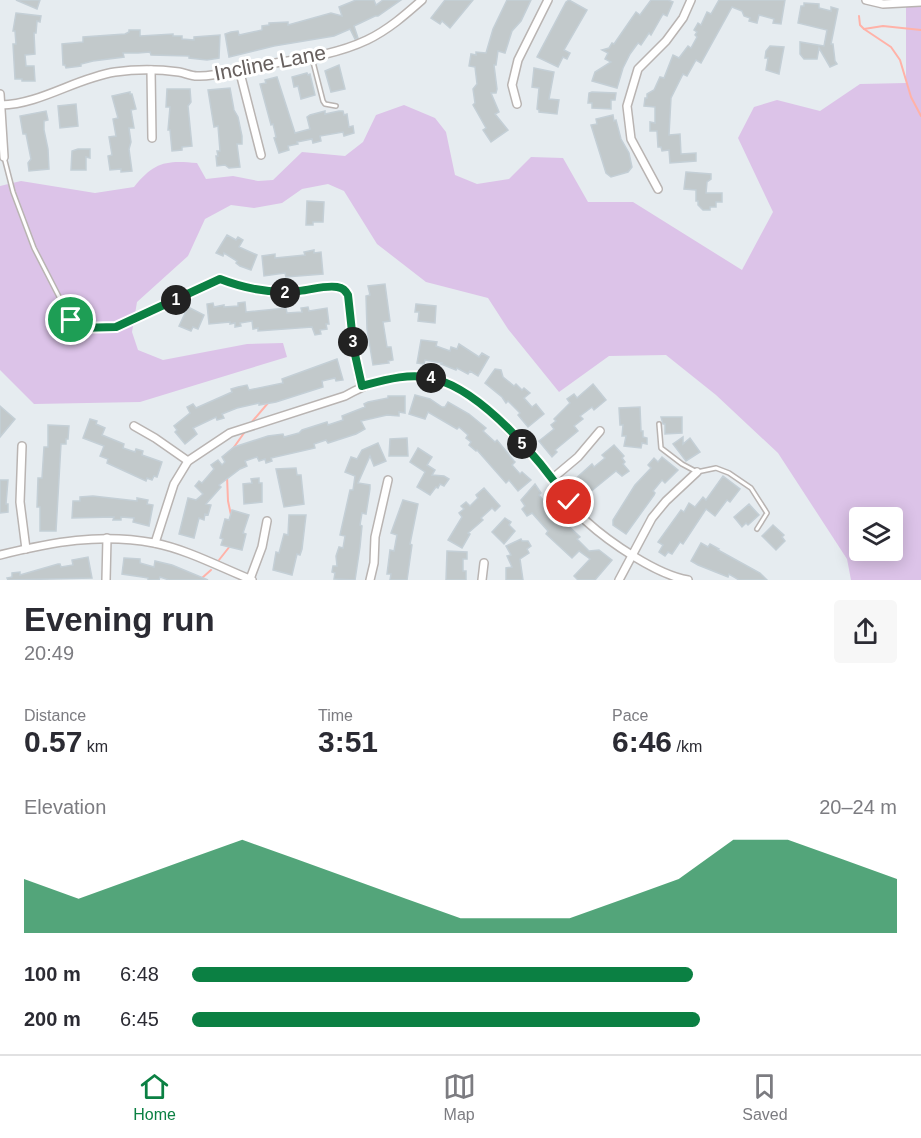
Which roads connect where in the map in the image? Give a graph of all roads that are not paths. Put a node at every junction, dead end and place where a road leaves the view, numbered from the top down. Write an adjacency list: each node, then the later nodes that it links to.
1 (422, 0): 6 (street, Incline Lane)
2 (548, 0): 10 (street)
3 (691, 0): 16 (street)
4 (866, 0): 5 (street)
5 (921, 2)
6 (312, 57): 7 (street, Incline Lane); 12 (lane)
7 (239, 69): 8 (street, Incline Lane); 14 (street)
8 (151, 70): 11 (street, Incline Lane); 13 (street)
9 (0, 94): 11 (street)
10 (517, 104)
11 (1, 105): 15 (street)
12 (336, 106)
13 (152, 138)
14 (261, 155)
15 (4, 157): 17 (lane)
16 (658, 189)
17 (220, 279): 18 (street)
18 (362, 386): 23 (street); 25 (street)
19 (659, 424): 24 (lane)
20 (134, 426): 23 (street)
21 (600, 431): 25 (street)
22 (22, 446): 31 (street)
23 (188, 461): 30 (street)
24 (697, 472): 28 (lane); 32 (street)
25 (553, 478): 32 (street)
26 (388, 480): 37 (street)
27 (267, 521): 36 (street)
28 (757, 529)
29 (107, 538): 30 (street); 31 (street); 35 (street)
30 (155, 543): 36 (street)
31 (26, 549): 33 (street)
32 (633, 554): 39 (street); 40 (street)
33 (0, 555)
34 (484, 563): 38 (street)
35 (106, 580)
36 (251, 580)
37 (370, 580)
38 (483, 580)
39 (619, 580)
40 (687, 580)

